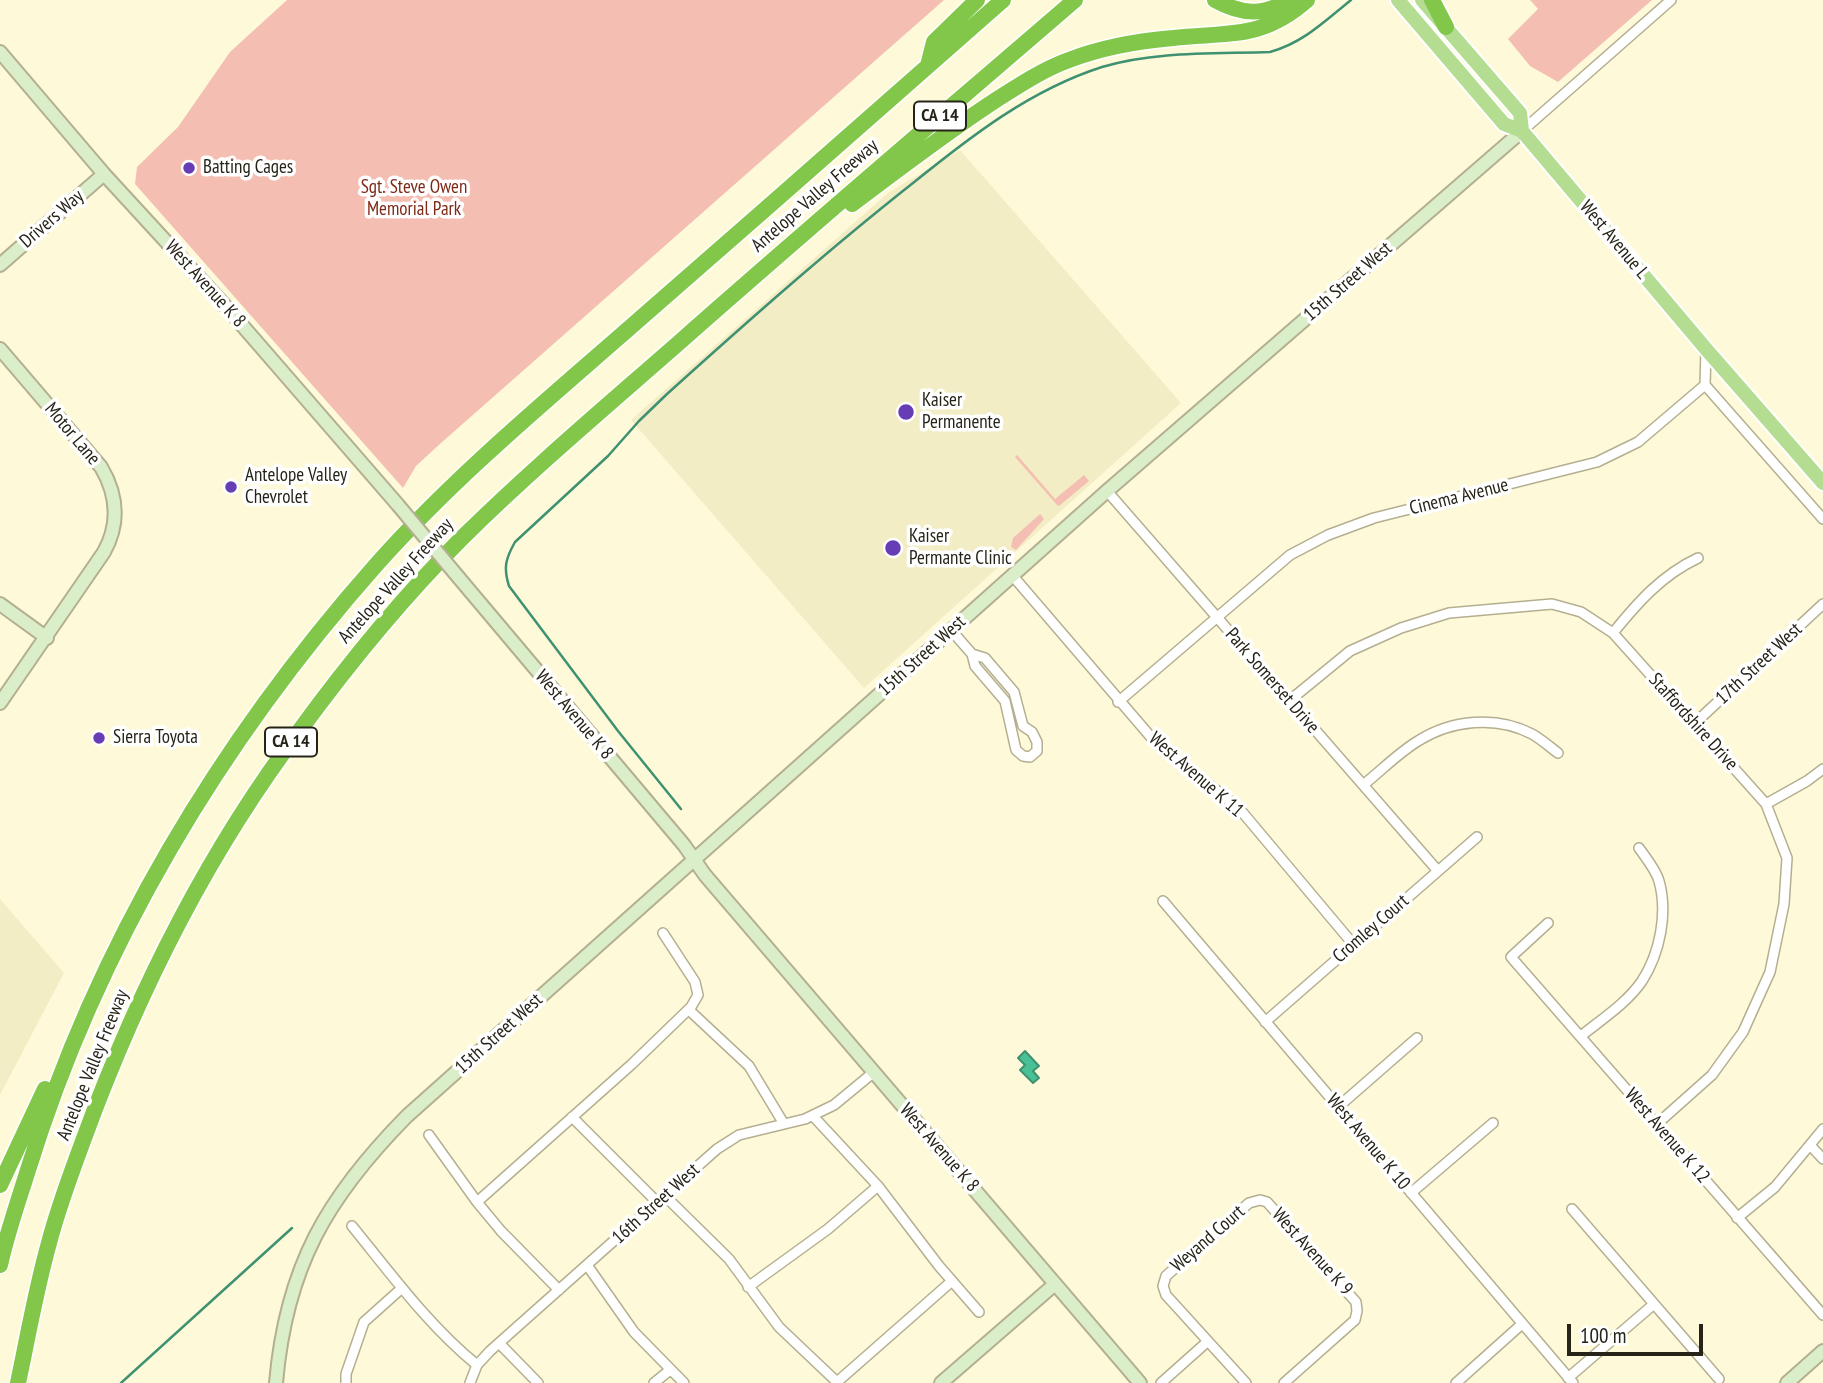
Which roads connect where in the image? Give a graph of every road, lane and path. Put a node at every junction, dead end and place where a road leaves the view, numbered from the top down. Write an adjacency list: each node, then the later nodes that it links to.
1 (977, 0): 13 (highway)
2 (1003, 0): 13 (highway, Antelope Valley Freeway / CA 14)
3 (1075, 0): 16 (highway, Antelope Valley Freeway / CA 14)
4 (1215, 0): 5 (highway)
5 (1288, 0)
6 (1307, 0): 16 (highway)
7 (1398, 0): 14 (main road, West Avenue L)
8 (1422, 0): 11 (main road, West Avenue L)
9 (1432, 0): 11 (highway)
10 (1671, 0): 14 (street, 15th Street West)
11 (1446, 27): 14 (main road, West Avenue L)
12 (0, 52): 15 (street, West Avenue K 8)
13 (928, 66): 55 (highway, Antelope Valley Freeway / CA 14)
14 (1522, 131): 19 (main road, West Avenue L); 22 (street, 15th Street West)
15 (104, 174): 17 (street, Drivers Way); 45 (street, West Avenue K 8, bridge)
16 (804, 232): 94 (highway, Antelope Valley Freeway / CA 14)
17 (0, 265)
18 (0, 349): 31 (street, Motor Lane)
19 (1706, 349): 20 (street); 21 (main road, West Avenue L)
20 (1705, 385): 23 (street); 28 (street, Cinema Avenue)
21 (1823, 483)
22 (1107, 491): 25 (street, 15th Street West); 28 (street, Park Somerset Drive)
23 (1823, 519)
24 (1698, 558): 30 (street)
25 (1012, 575): 29 (street, 15th Street West); 34 (street, West Avenue K 11)
26 (0, 604): 31 (street)
27 (1823, 604): 36 (street, 17th Street West)
28 (1216, 616): 33 (street, Park Somerset Drive); 34 (street, Cinema Avenue)
29 (951, 630): 32 (street); 45 (street, 15th Street West)
30 (1613, 633): 33 (street, Staffordshire Drive); 36 (street, Staffordshire Drive)
31 (47, 638): 35 (street, Motor Lane)
32 (972, 654): 37 (street); 38 (street)
33 (1289, 701): 41 (street, Park Somerset Drive)
34 (1118, 702): 50 (street, West Avenue K 11)
35 (0, 703)
36 (1694, 724): 42 (street, Staffordshire Drive)
37 (1023, 726): 38 (street); 38 (street)
38 (1011, 732)
39 (1558, 754): 41 (street)
40 (1823, 769): 42 (street)
41 (1363, 785): 46 (street, Park Somerset Drive)
42 (1766, 804): 62 (street, Staffordshire Drive)
43 (1477, 837): 46 (street, Cromley Court)
44 (1639, 848): 53 (street)
45 (694, 859): 56 (street, West Avenue K 8); 96 (street, 15th Street West)
46 (1438, 871): 50 (street, Cromley Court)
47 (1163, 901): 52 (street, West Avenue K 10)
48 (1548, 923): 53 (street, West Avenue K 12)
49 (663, 933): 51 (street)
50 (1353, 944): 52 (street, Cromley Court)
51 (689, 1010): 59 (street); 61 (street)
52 (1265, 1022): 57 (street, West Avenue K 10)
53 (1581, 1036): 62 (street, West Avenue K 12)
54 (1417, 1038): 57 (street)
55 (67, 1056): 67 (highway); 76 (highway, Antelope Valley Freeway / CA 14)
56 (874, 1072): 58 (street, 16th Street West); 79 (street, West Avenue K 8)
57 (1338, 1107): 69 (street, West Avenue K 10)
58 (813, 1115): 61 (street, 16th Street West); 68 (street)
59 (572, 1117): 70 (street); 72 (street)
60 (1493, 1123): 69 (street)
61 (784, 1124): 70 (street, 16th Street West)
62 (1657, 1124): 74 (street, West Avenue K 12)
63 (1823, 1129): 65 (street)
64 (429, 1135): 72 (street)
65 (1810, 1145): 66 (street); 74 (street)
66 (1823, 1159)
67 (0, 1185)
68 (878, 1186): 78 (street); 80 (street)
69 (1411, 1193): 86 (street, West Avenue K 10)
70 (661, 1199): 77 (street, 16th Street West); 80 (street)
71 (1260, 1200): 87 (street, Weyand Court); 107 (street, West Avenue K 9)
72 (477, 1202): 82 (street)
73 (1572, 1209): 83 (street)
74 (1737, 1218): 85 (street, West Avenue K 12)
75 (352, 1226): 81 (street)
76 (0, 1265)
77 (587, 1265): 82 (street, 16th Street West); 91 (street)
78 (952, 1281): 84 (street); 102 (street)
79 (1055, 1284): 103 (street); 104 (street, West Avenue K 8)
80 (748, 1287): 102 (street)
81 (402, 1288): 90 (street); 97 (street)
82 (559, 1290): 88 (street, 16th Street West)
83 (1654, 1304): 92 (street); 93 (street)
84 (979, 1312)
85 (1823, 1315)
86 (1522, 1324): 93 (street, West Avenue K 10); 108 (street)
87 (1207, 1342): 105 (street); 106 (street)
88 (499, 1343): 90 (street, 16th Street West); 99 (street)
89 (1823, 1351): 95 (street)
90 (477, 1365): 98 (street, 16th Street West)
91 (670, 1370): 100 (street); 101 (street)
92 (1719, 1379)
93 (1571, 1380)
94 (20, 1381)
95 (1793, 1381)
96 (276, 1383)
97 (346, 1383)
98 (470, 1383)
99 (538, 1383)
100 (654, 1383)
101 (684, 1383)
102 (836, 1383)
103 (941, 1383)
104 (1140, 1383)
105 (1161, 1383)
106 (1246, 1383)
107 (1284, 1383)
108 (1456, 1383)

